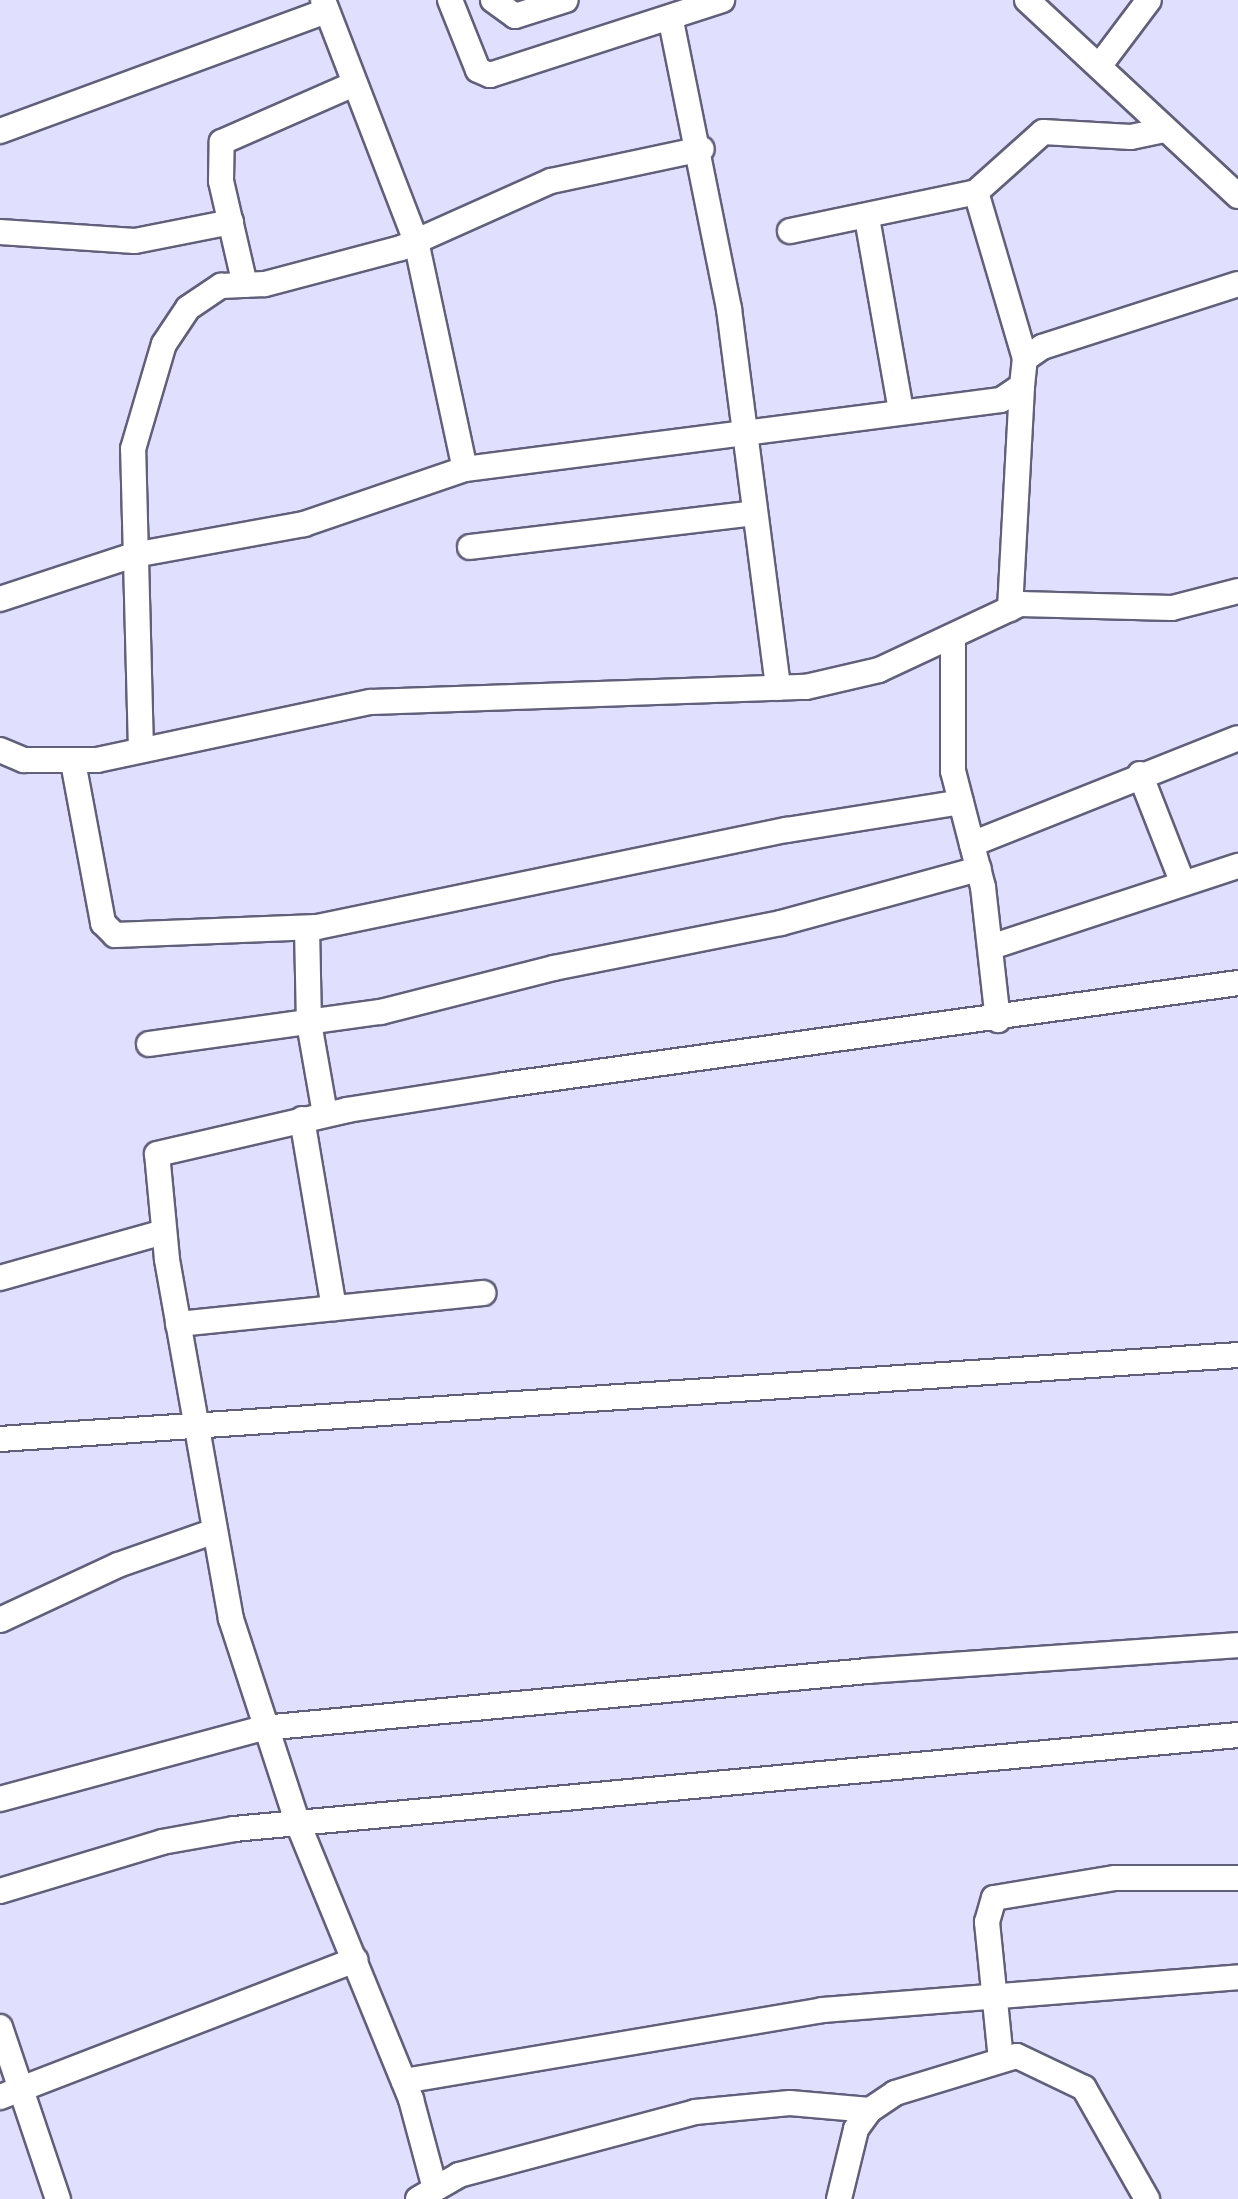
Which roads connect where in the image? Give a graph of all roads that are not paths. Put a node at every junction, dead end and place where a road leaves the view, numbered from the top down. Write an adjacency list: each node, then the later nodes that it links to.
1 (450, 0): 8 (street)
2 (493, 0): 3 (street)
3 (566, 0)
4 (722, 0): 8 (street)
5 (1027, 0): 9 (street)
6 (1149, 0): 9 (street)
7 (325, 6): 10 (street); 12 (street)
8 (671, 20): 13 (street)
9 (1100, 65): 11 (street)
10 (354, 84): 17 (street); 20 (street)
11 (1164, 130): 14 (street); 15 (street)
12 (0, 131)
13 (702, 149): 20 (street); 26 (street)
14 (976, 192): 16 (street); 23 (street)
15 (1238, 196)
16 (867, 218): 18 (street); 25 (street)
17 (231, 222): 19 (street); 22 (street)
18 (790, 231)
19 (0, 232)
20 (416, 241): 22 (street); 27 (street)
21 (1238, 284): 23 (street)
22 (245, 285): 30 (street)
23 (1025, 359): 24 (street)
24 (1022, 386): 25 (street); 33 (street)
25 (901, 411): 26 (street)
26 (745, 429): 27 (street); 28 (street)
27 (465, 469): 30 (street)
28 (755, 513): 29 (street); 35 (street)
29 (470, 547)
30 (134, 555): 32 (street); 37 (street)
31 (1238, 591): 33 (street)
32 (0, 599)
33 (1010, 609): 34 (street)
34 (953, 637): 35 (street); 41 (street)
35 (778, 688): 37 (street)
36 (1238, 738): 40 (street)
37 (141, 750): 39 (street)
38 (1, 753): 39 (street)
39 (73, 761): 46 (street)
40 (1140, 774): 42 (street); 45 (street)
41 (961, 802): 42 (street); 46 (street)
42 (972, 844): 44 (street)
43 (1238, 866): 45 (street)
44 (979, 869): 47 (street); 50 (street)
45 (1182, 881): 47 (street)
46 (307, 928): 50 (street)
47 (991, 947): 49 (street)
48 (1238, 983): 49 (street)
49 (998, 1020): 52 (street)
50 (309, 1023): 51 (street); 52 (street)
51 (149, 1044)
52 (314, 1117): 53 (street); 56 (street)
53 (164, 1232): 54 (street); 57 (street)
54 (0, 1278)
55 (483, 1293): 56 (street)
56 (334, 1308): 57 (street)
57 (178, 1324): 59 (street)
58 (1238, 1355): 59 (street)
59 (194, 1426): 60 (street); 61 (street)
60 (0, 1439)
61 (212, 1532): 62 (street); 64 (street)
62 (0, 1620)
63 (1238, 1644): 64 (street)
64 (263, 1728): 66 (street); 67 (street)
65 (1238, 1735): 67 (street)
66 (0, 1799)
67 (297, 1821): 69 (street); 70 (street)
68 (1238, 1878): 72 (street)
69 (0, 1891)
70 (355, 1960): 75 (street); 76 (street)
71 (1238, 1977): 72 (street)
72 (993, 1994): 74 (street); 75 (street)
73 (0, 2026): 76 (street)
74 (1001, 2060): 77 (street); 81 (street)
75 (404, 2081): 78 (street)
76 (10, 2093): 79 (street)
77 (870, 2110): 78 (street); 80 (street)
78 (426, 2192)
79 (58, 2199)
80 (839, 2199)
81 (1147, 2199)

